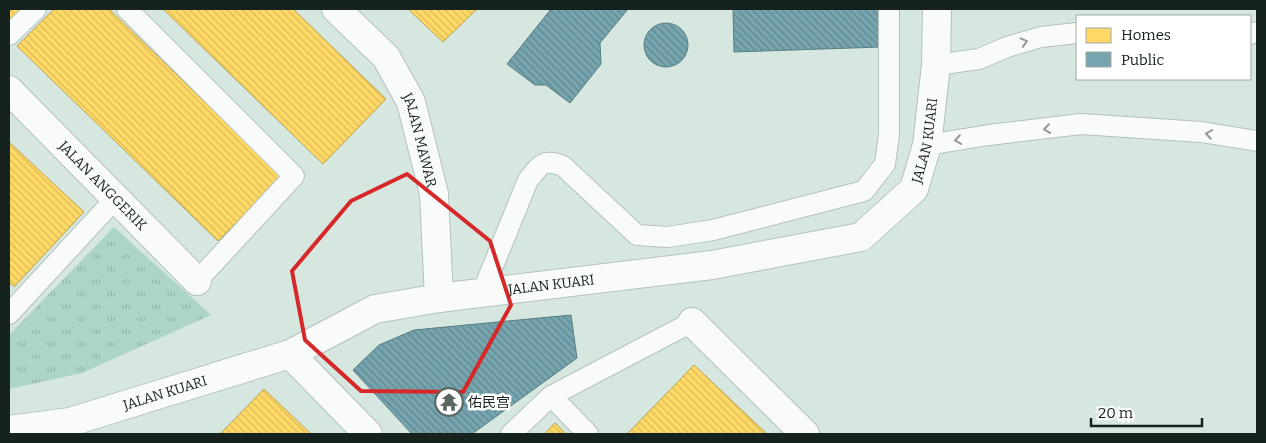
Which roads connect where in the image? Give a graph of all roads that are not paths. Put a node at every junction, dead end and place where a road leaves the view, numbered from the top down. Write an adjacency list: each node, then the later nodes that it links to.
1 (36, 9): 7 (lane)
2 (127, 9): 13 (lane)
3 (336, 9): 15 (street, JALAN MAWAR)
4 (889, 9): 14 (lane)
5 (937, 9): 8 (street, JALAN KUARI)
6 (1076, 33): 8 (lane, one-way to 6)
7 (9, 35)
8 (936, 65): 11 (street, JALAN KUARI)
9 (9, 90): 12 (street, JALAN ANGGERIK)
10 (1257, 141): 11 (lane, one-way to 11)
11 (927, 145): 14 (street, JALAN KUARI)
12 (115, 198): 13 (street, JALAN ANGGERIK); 16 (lane)
13 (197, 281)
14 (482, 293): 15 (street, JALAN KUARI)
15 (439, 298): 18 (street, JALAN KUARI)
16 (9, 314)
17 (692, 322): 19 (lane); 24 (street)
18 (290, 354): 20 (street, JALAN KUARI); 21 (street)
19 (551, 396): 22 (lane); 23 (lane)
20 (9, 430)
21 (368, 434)
22 (511, 434)
23 (588, 434)
24 (805, 434)

